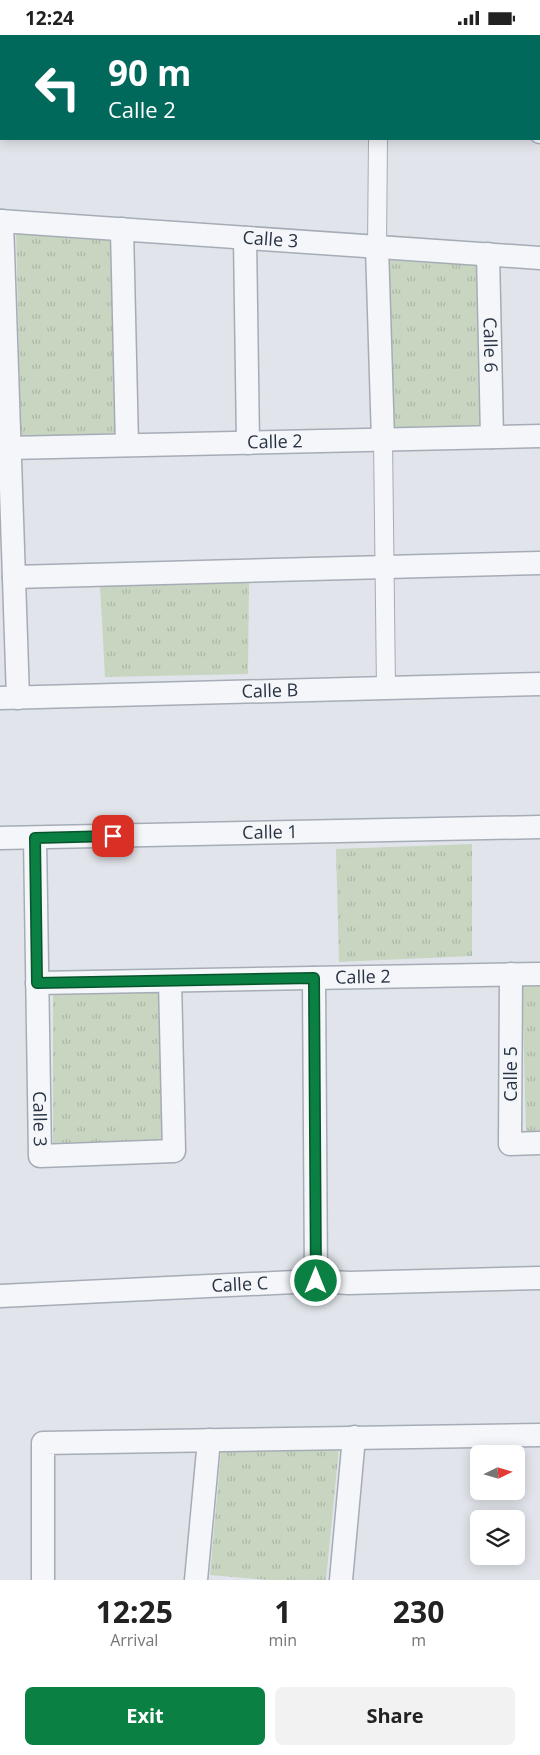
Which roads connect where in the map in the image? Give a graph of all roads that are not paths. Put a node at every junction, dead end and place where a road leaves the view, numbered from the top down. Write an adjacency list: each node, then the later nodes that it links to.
1 (378, 140): 5 (street)
2 (1, 221): 3 (street, Calle 3); 13 (street)
3 (122, 229): 4 (street, Calle 3); 12 (street)
4 (245, 238): 5 (street, Calle 3); 11 (street)
5 (377, 247): 6 (street, Calle 3); 10 (street)
6 (488, 254): 7 (street, Calle 3); 9 (street, Calle 6)
7 (540, 258)
8 (540, 436): 9 (street, Calle 2)
9 (492, 437): 10 (street, Calle 2)
10 (383, 440): 11 (street, Calle 2); 15 (street)
11 (248, 443): 12 (street, Calle 2)
12 (127, 445): 13 (street, Calle 2)
13 (9, 448): 16 (street)
14 (540, 563): 15 (street)
15 (385, 567): 16 (street); 18 (street)
16 (14, 577): 19 (street)
17 (540, 684): 18 (street, Calle B)
18 (386, 688): 19 (street, Calle B)
19 (9, 698)
20 (540, 827): 21 (street, Calle 1)
21 (35, 838): 22 (street, Calle 1); 27 (street, Calle 3)
22 (0, 839)
23 (511, 974): 24 (street, Calle 2); 25 (street, Calle 2); 28 (street, Calle 5)
24 (540, 974)
25 (314, 978): 26 (street, Calle 2); 30 (street)
26 (170, 981): 27 (street, Calle 2); 27 (street, Calle 3)
27 (37, 983)
28 (540, 1143)
29 (540, 1278): 30 (street, Calle C)
30 (316, 1281): 31 (street, Calle C)
31 (0, 1296)
32 (540, 1435): 33 (street)
33 (354, 1437): 34 (street); 37 (street)
34 (209, 1440): 35 (street); 36 (street)
35 (44, 1580)
36 (196, 1580)
37 (341, 1580)

